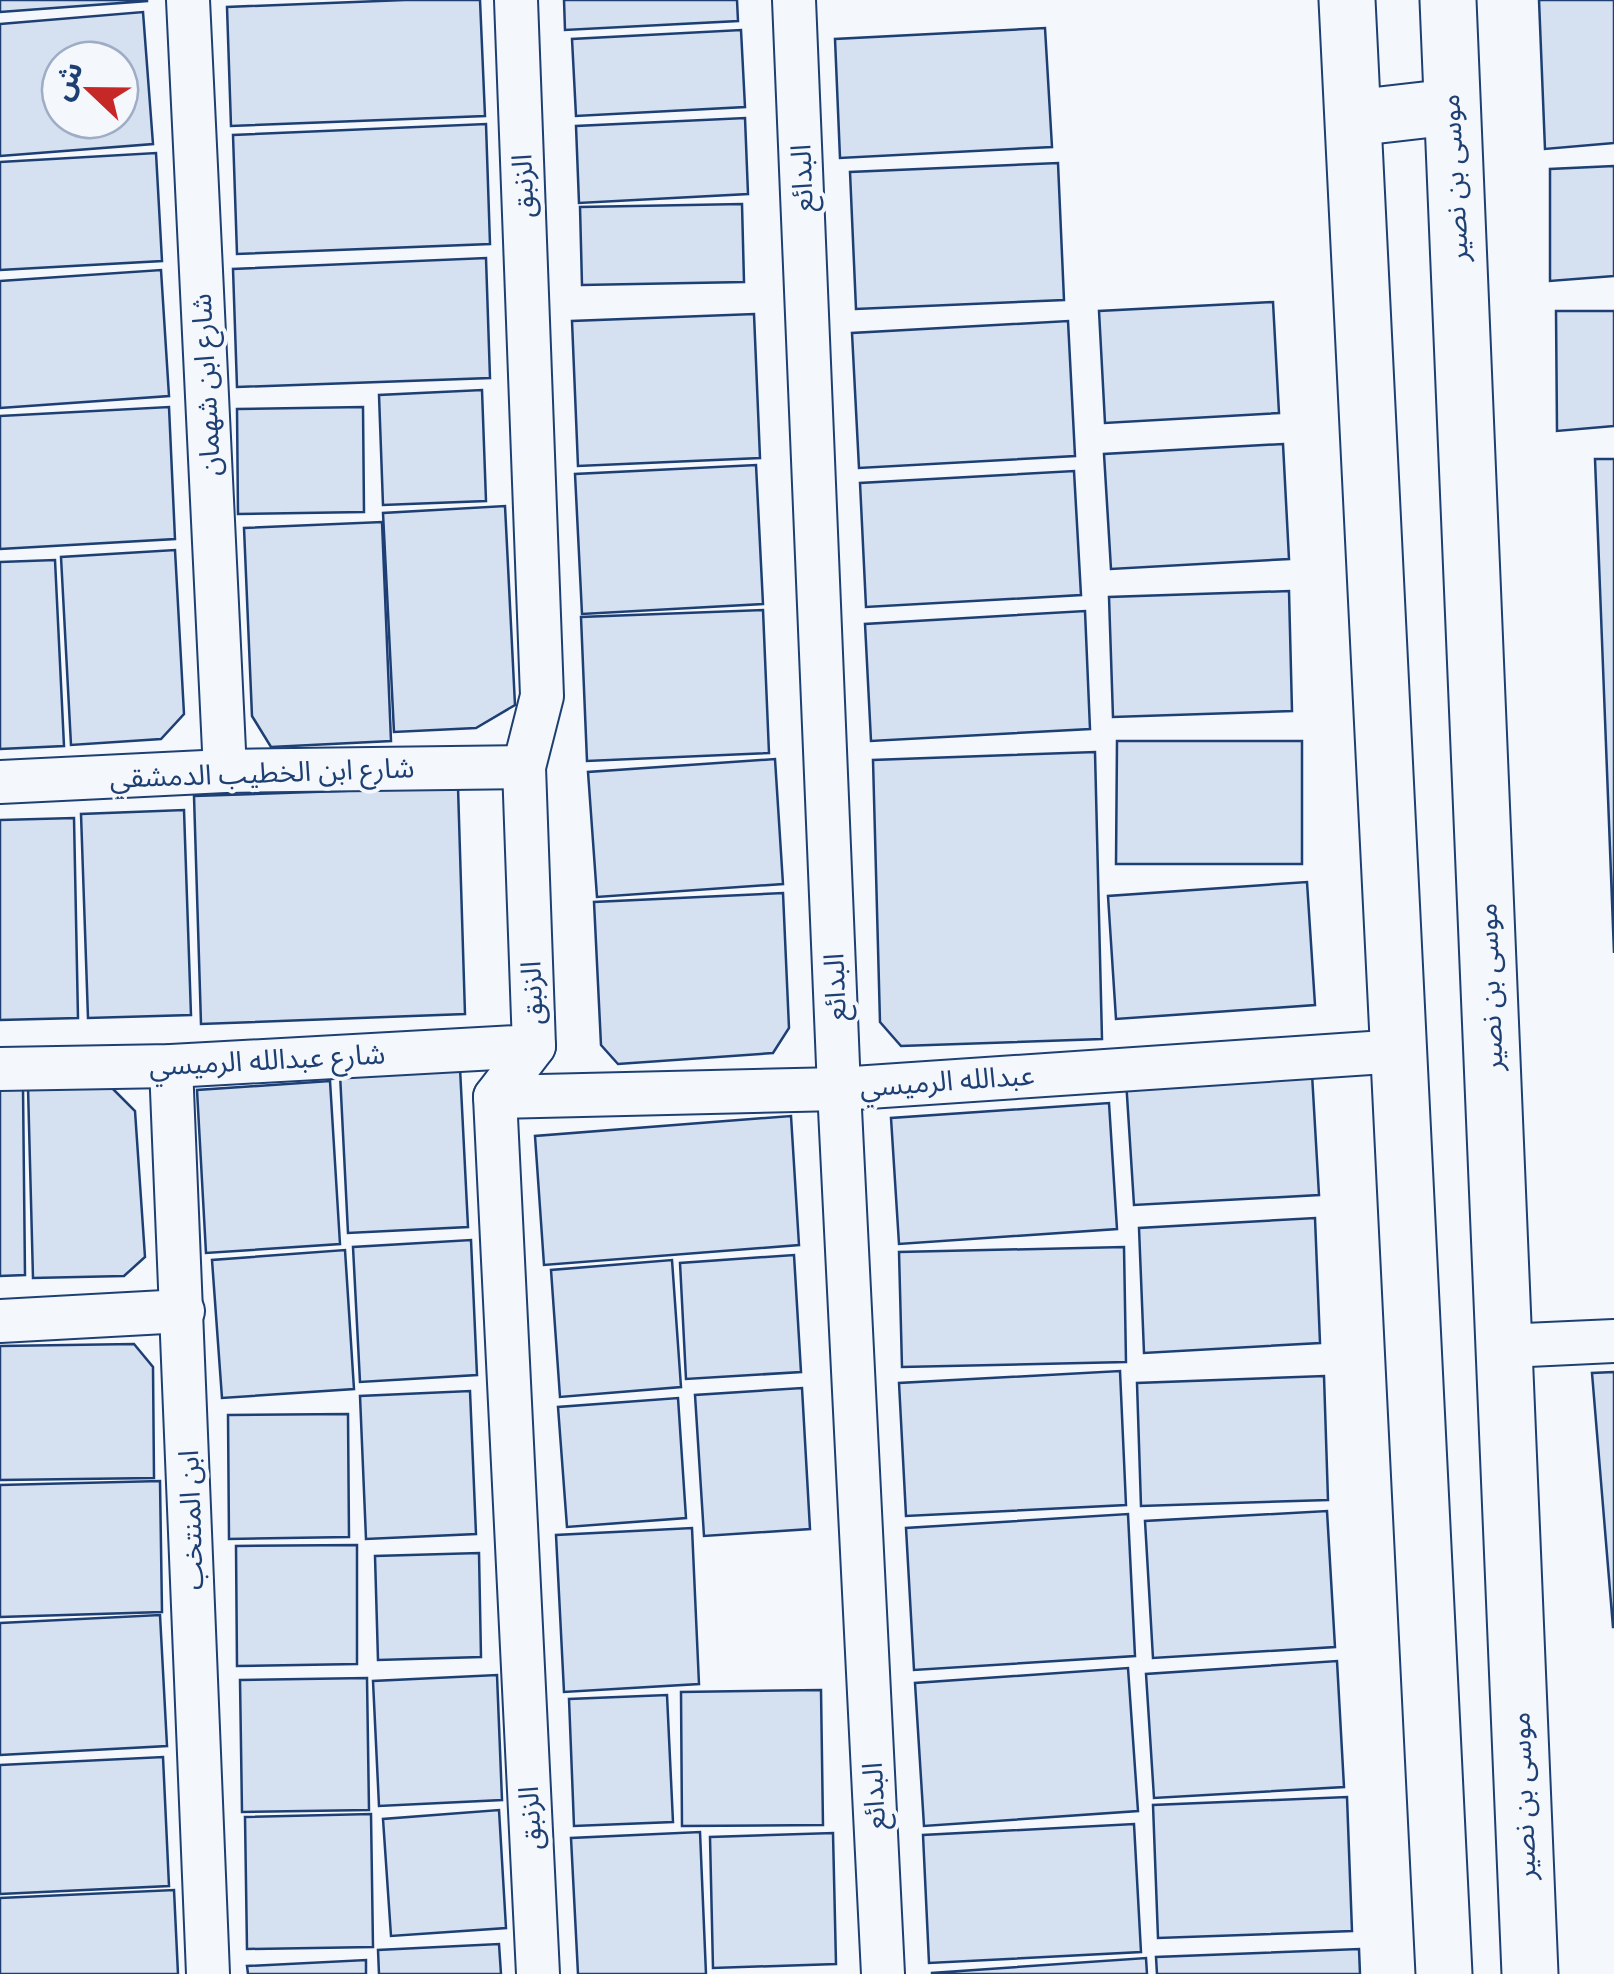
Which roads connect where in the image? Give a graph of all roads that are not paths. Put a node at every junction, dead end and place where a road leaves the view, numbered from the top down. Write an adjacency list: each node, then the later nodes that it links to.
1 (188, 0): 9 (street, شارع ابن شهمان)
2 (516, 0): 8 (street, الزنبق)
3 (794, 0): 15 (street, البدائع)
4 (1347, 0): 7 (street)
5 (1448, 0): 6 (street, موسى بن نصير)
6 (1450, 107): 7 (street); 20 (street, موسى بن نصير)
7 (1354, 118): 12 (street)
8 (524, 767): 9 (street, شارع ابن الخطيب الدمشقي); 11 (street, الزنبق)
9 (225, 770): 10 (street, شارع ابن الخطيب الدمشقي)
10 (0, 782)
11 (534, 1046): 13 (street, شارع عبدالله الرميسي); 16 (street, الزنبق)
12 (1400, 1051): 15 (street, عبدالله الرميسي); 24 (street)
13 (171, 1066): 14 (street, شارع عبدالله الرميسي); 17 (street, ابن المنتخب)
14 (0, 1069)
15 (839, 1088): 16 (street, عبدالله الرميسي); 23 (street, البدائع)
16 (494, 1098): 22 (street, الزنبق)
17 (183, 1311): 18 (street); 21 (street, ابن المنتخب)
18 (0, 1321)
19 (1614, 1341): 20 (street)
20 (1505, 1346): 25 (street, موسى بن نصير)
21 (208, 1974)
22 (538, 1974)
23 (882, 1974)
24 (1444, 1974)
25 (1530, 1974)

